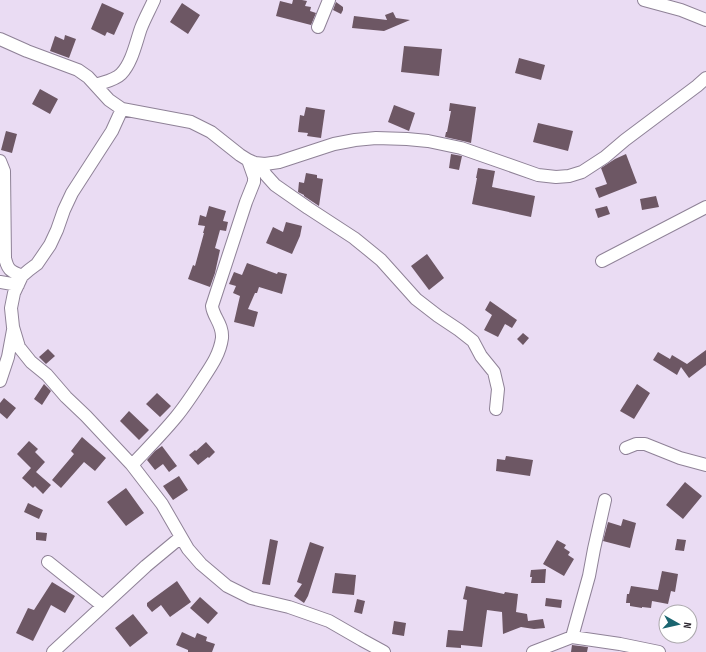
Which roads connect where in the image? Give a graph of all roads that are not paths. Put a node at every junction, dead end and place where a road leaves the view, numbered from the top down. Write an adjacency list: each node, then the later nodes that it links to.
1 (154, 0): 8 (street)
2 (329, 0): 5 (street)
3 (644, 0): 4 (street)
4 (706, 20)
5 (318, 27)
6 (0, 39): 8 (street)
7 (706, 78): 12 (street)
8 (96, 85): 9 (street)
9 (122, 109): 10 (street); 15 (street)
10 (248, 160): 12 (street); 21 (street)
11 (0, 161): 15 (street)
12 (261, 164): 19 (street)
13 (706, 207): 14 (street)
14 (602, 261)
15 (20, 281): 16 (street); 17 (street)
16 (0, 282)
17 (13, 327): 18 (street); 21 (street)
18 (0, 381)
19 (496, 409)
20 (626, 448): 22 (street)
21 (132, 465): 24 (street)
22 (706, 465)
23 (605, 500): 27 (street)
24 (181, 537): 26 (street); 28 (street)
25 (48, 562): 26 (street)
26 (103, 606): 29 (street)
27 (572, 637): 31 (street); 32 (street)
28 (361, 646): 30 (street)
29 (53, 652)
30 (384, 652)
31 (533, 652)
32 (659, 652)

